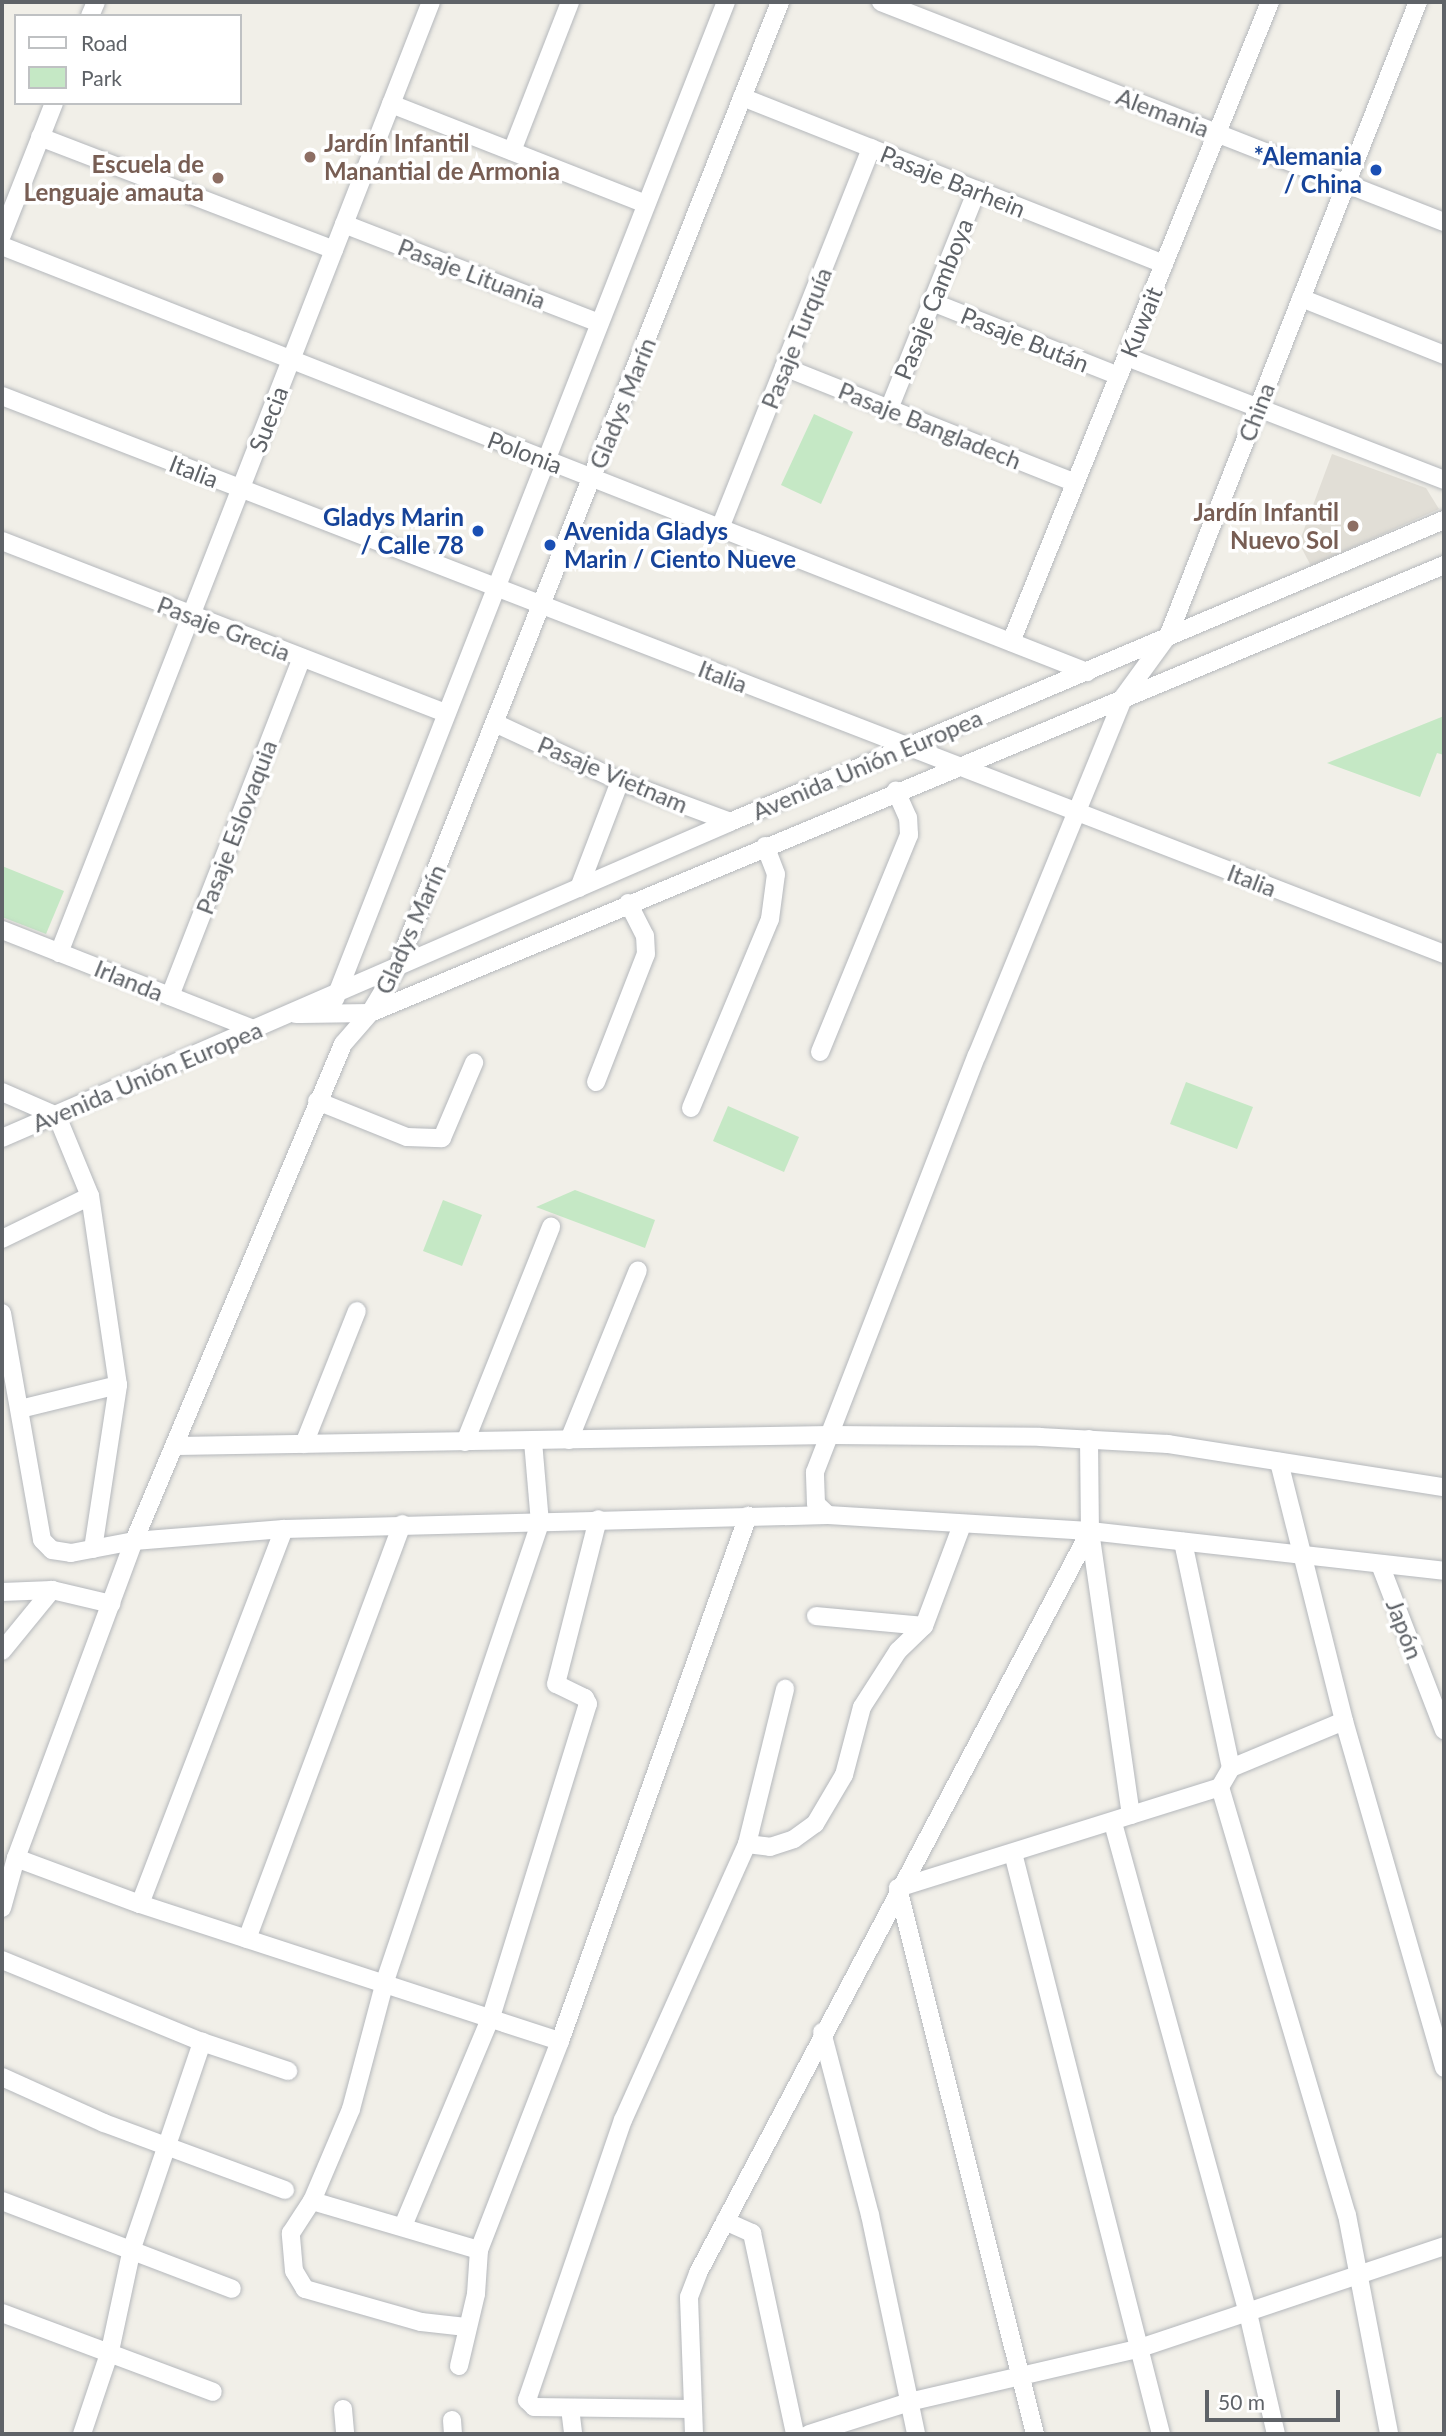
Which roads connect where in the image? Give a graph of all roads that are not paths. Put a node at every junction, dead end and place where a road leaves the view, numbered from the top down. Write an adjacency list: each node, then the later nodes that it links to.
1 (431, 2): 9 (street, Suecia)
2 (570, 2): 14 (street)
3 (726, 2): 17 (street, Gladys Marín)
4 (780, 2): 8 (street, Gladys Marín)
5 (881, 2): 11 (street, Alemania)
6 (1270, 2): 11 (street, Kuwait)
7 (1418, 2): 15 (street, China)
8 (742, 97): 13 (street, Pasaje Barhein); 36 (street, Gladys Marín)
9 (391, 104): 14 (street); 19 (street, Suecia)
10 (53, 105): 12 (street)
11 (1217, 133): 15 (street, Alemania); 23 (street, Kuwait)
12 (40, 137): 20 (street); 22 (street)
13 (871, 148): 16 (street, Pasaje Barhein); 30 (street, Pasaje Turquía)
14 (512, 151): 17 (street)
15 (1346, 183): 18 (street, Alemania); 24 (street, China)
16 (977, 190): 23 (street, Pasaje Barhein); 25 (street, Pasaje Camboya)
17 (646, 204): 26 (street, Gladys Marín)
18 (1444, 222)
19 (344, 224): 22 (street, Suecia); 26 (street, Pasaje Lituania)
20 (2, 235)
21 (2, 246): 29 (street, Polonia)
22 (334, 250): 29 (street, Suecia)
23 (1164, 264): 28 (street, Kuwait)
24 (1301, 298): 27 (street); 34 (street, China)
25 (932, 302): 31 (street, Pasaje Bután); 33 (street, Pasaje Camboya)
26 (599, 323): 35 (street, Gladys Marín)
27 (1444, 355)
28 (1126, 357): 31 (street, Kuwait); 34 (street)
29 (291, 360): 35 (street, Polonia); 39 (street, Suecia)
30 (784, 367): 33 (street, Pasaje Bangladech); 41 (street, Pasaje Turquía)
31 (1119, 376): 38 (street, Kuwait)
32 (2, 396): 39 (street, Italia)
33 (889, 409): 38 (street, Pasaje Bangladech)
34 (1256, 410): 37 (street); 47 (street, China)
35 (546, 460): 36 (street, Polonia); 44 (street, Gladys Marín)
36 (592, 478): 41 (street, Polonia); 45 (street, Gladys Marín)
37 (1444, 480)
38 (1075, 483): 48 (street, Kuwait)
39 (241, 489): 44 (street, Italia); 46 (street, Suecia)
40 (1444, 520): 47 (street, Avenida Unión Europea)
41 (720, 528): 48 (street, Polonia)
42 (2, 541): 46 (street, Pasaje Grecia)
43 (1444, 565): 51 (street, Avenida Unión Europea)
44 (495, 588): 45 (street, Italia); 52 (street, Gladys Marín)
45 (542, 606): 53 (street, Gladys Marín); 54 (street, Italia)
46 (191, 615): 49 (street, Pasaje Grecia); 64 (street, Suecia)
47 (1169, 634): 50 (street, Avenida Unión Europea); 51 (street, China)
48 (1011, 642): 50 (street, Polonia)
49 (302, 658): 52 (street, Pasaje Grecia); 68 (street, Pasaje Eslovaquia)
50 (1087, 672): 54 (street, Avenida Unión Europea)
51 (1124, 696): 55 (street, Avenida Unión Europea); 58 (street, China)
52 (446, 713): 67 (street, Gladys Marín)
53 (497, 724): 56 (street, Pasaje Vietnam); 66 (street, Gladys Marín)
54 (907, 748): 55 (street, Italia); 59 (street, Avenida Unión Europea)
55 (954, 766): 57 (street, Avenida Unión Europea); 58 (street, Italia)
56 (620, 781): 59 (street, Pasaje Vietnam); 61 (street)
57 (896, 791): 60 (street, Avenida Unión Europea); 74 (street)
58 (1073, 812): 65 (street, Italia); 90 (street, China)
59 (730, 822): 61 (street, Avenida Unión Europea)
60 (765, 846): 62 (street, Avenida Unión Europea); 79 (street)
61 (579, 888): 66 (street, Avenida Unión Europea)
62 (628, 904): 69 (street, Avenida Unión Europea); 76 (street)
63 (2, 930): 64 (street, Irlanda)
64 (59, 953): 68 (street, Irlanda)
65 (1444, 954)
66 (397, 968): 67 (street, Avenida Unión Europea); 69 (street, Gladys Marín)
67 (335, 995): 70 (street, Avenida Unión Europea); 71 (street, Gladys Marín)
68 (170, 996): 72 (street, Irlanda)
69 (370, 1013): 71 (street, Avenida Unión Europea); 73 (street, Gladys Marín)
70 (292, 1014): 71 (street, Avenida Unión Europea); 72 (street, Avenida Unión Europea)
71 (336, 1016): 73 (street, Gladys Marín)
72 (256, 1030): 80 (street, Avenida Unión Europea)
73 (342, 1044): 78 (street)
74 (820, 1052)
75 (474, 1063): 78 (street)
76 (596, 1082)
77 (2, 1092): 80 (street)
78 (317, 1101): 96 (street)
79 (691, 1108)
80 (57, 1116): 81 (street, Avenida Unión Europea); 82 (street)
81 (2, 1138)
82 (90, 1196): 84 (street); 88 (street)
83 (551, 1227): 94 (street)
84 (2, 1239)
85 (638, 1270): 92 (street)
86 (357, 1311): 95 (street)
87 (2, 1314): 89 (street)
88 (118, 1385): 89 (street); 109 (street)
89 (20, 1409): 109 (street)
90 (831, 1435): 91 (street); 92 (street); 99 (street, China)
91 (1089, 1439): 97 (street); 106 (street)
92 (569, 1440): 93 (street)
93 (533, 1441): 94 (street); 102 (street)
94 (465, 1442): 95 (street)
95 (303, 1444): 96 (street)
96 (177, 1446): 107 (street)
97 (1279, 1462): 98 (street); 110 (street)
98 (1444, 1487)
99 (828, 1515): 100 (street); 104 (street)
100 (748, 1516): 101 (street); 137 (street)
101 (598, 1519): 102 (street); 135 (street)
102 (540, 1523): 103 (street); 134 (street)
103 (402, 1524): 105 (street); 132 (street)
104 (962, 1525): 106 (street); 117 (street)
105 (284, 1529): 107 (street); 130 (street)
106 (1090, 1531): 108 (street); 124 (street); 129 (street)
107 (134, 1541): 109 (street); 115 (street)
108 (1183, 1542): 110 (street); 122 (street)
109 (93, 1549)
110 (1300, 1557): 111 (street); 120 (street)
111 (1381, 1567): 112 (street); 121 (street, Japón)
112 (1444, 1572)
113 (52, 1590): 114 (street); 115 (street); 118 (street)
114 (2, 1592)
115 (111, 1604): 128 (street)
116 (816, 1616): 117 (street)
117 (924, 1626): 126 (street)
118 (2, 1651)
119 (785, 1689): 126 (street)
120 (1344, 1721): 122 (street); 139 (street)
121 (1444, 1730)
122 (1231, 1768): 123 (street)
123 (1220, 1787): 124 (street); 151 (street)
124 (1132, 1815): 125 (street)
125 (1113, 1823): 127 (street); 154 (street)
126 (747, 1844): 162 (street)
127 (1013, 1853): 129 (street); 156 (street)
128 (16, 1858): 130 (street); 131 (street)
129 (898, 1888): 136 (street); 159 (street)
130 (140, 1904): 132 (street)
131 (2, 1908)
132 (247, 1939): 134 (street)
133 (2, 1960): 138 (street)
134 (385, 1981): 135 (street); 145 (street)
135 (491, 2017): 137 (street); 147 (street)
136 (822, 2032): 146 (street); 161 (street)
137 (560, 2041): 150 (street)
138 (202, 2042): 140 (street); 142 (street)
139 (1444, 2068)
140 (288, 2071)
141 (2, 2077): 142 (street)
142 (165, 2148): 143 (street); 149 (street)
143 (285, 2190)
144 (2, 2201): 149 (street)
145 (312, 2201): 147 (street); 155 (street)
146 (725, 2221): 164 (street); 169 (street)
147 (403, 2226): 150 (street)
148 (1444, 2245): 151 (street)
149 (132, 2248): 152 (street); 157 (street)
150 (479, 2250): 155 (street)
151 (1359, 2274): 154 (street); 175 (street)
152 (232, 2289)
153 (2, 2313): 157 (street)
154 (1248, 2313): 156 (street); 174 (street)
155 (466, 2327): 158 (street)
156 (1137, 2349): 159 (street); 173 (street)
157 (110, 2351): 160 (street); 165 (street)
158 (459, 2366)
159 (1023, 2378): 161 (street); 172 (street)
160 (213, 2392)
161 (909, 2402): 170 (street); 171 (street)
162 (570, 2408): 164 (street); 167 (street)
163 (344, 2409): 166 (street)
164 (691, 2409): 168 (street)
165 (82, 2434)
166 (345, 2434)
167 (573, 2434)
168 (694, 2434)
169 (794, 2434)
170 (809, 2434)
171 (916, 2434)
172 (1035, 2434)
173 (1161, 2434)
174 (1276, 2434)
175 (1389, 2434)

